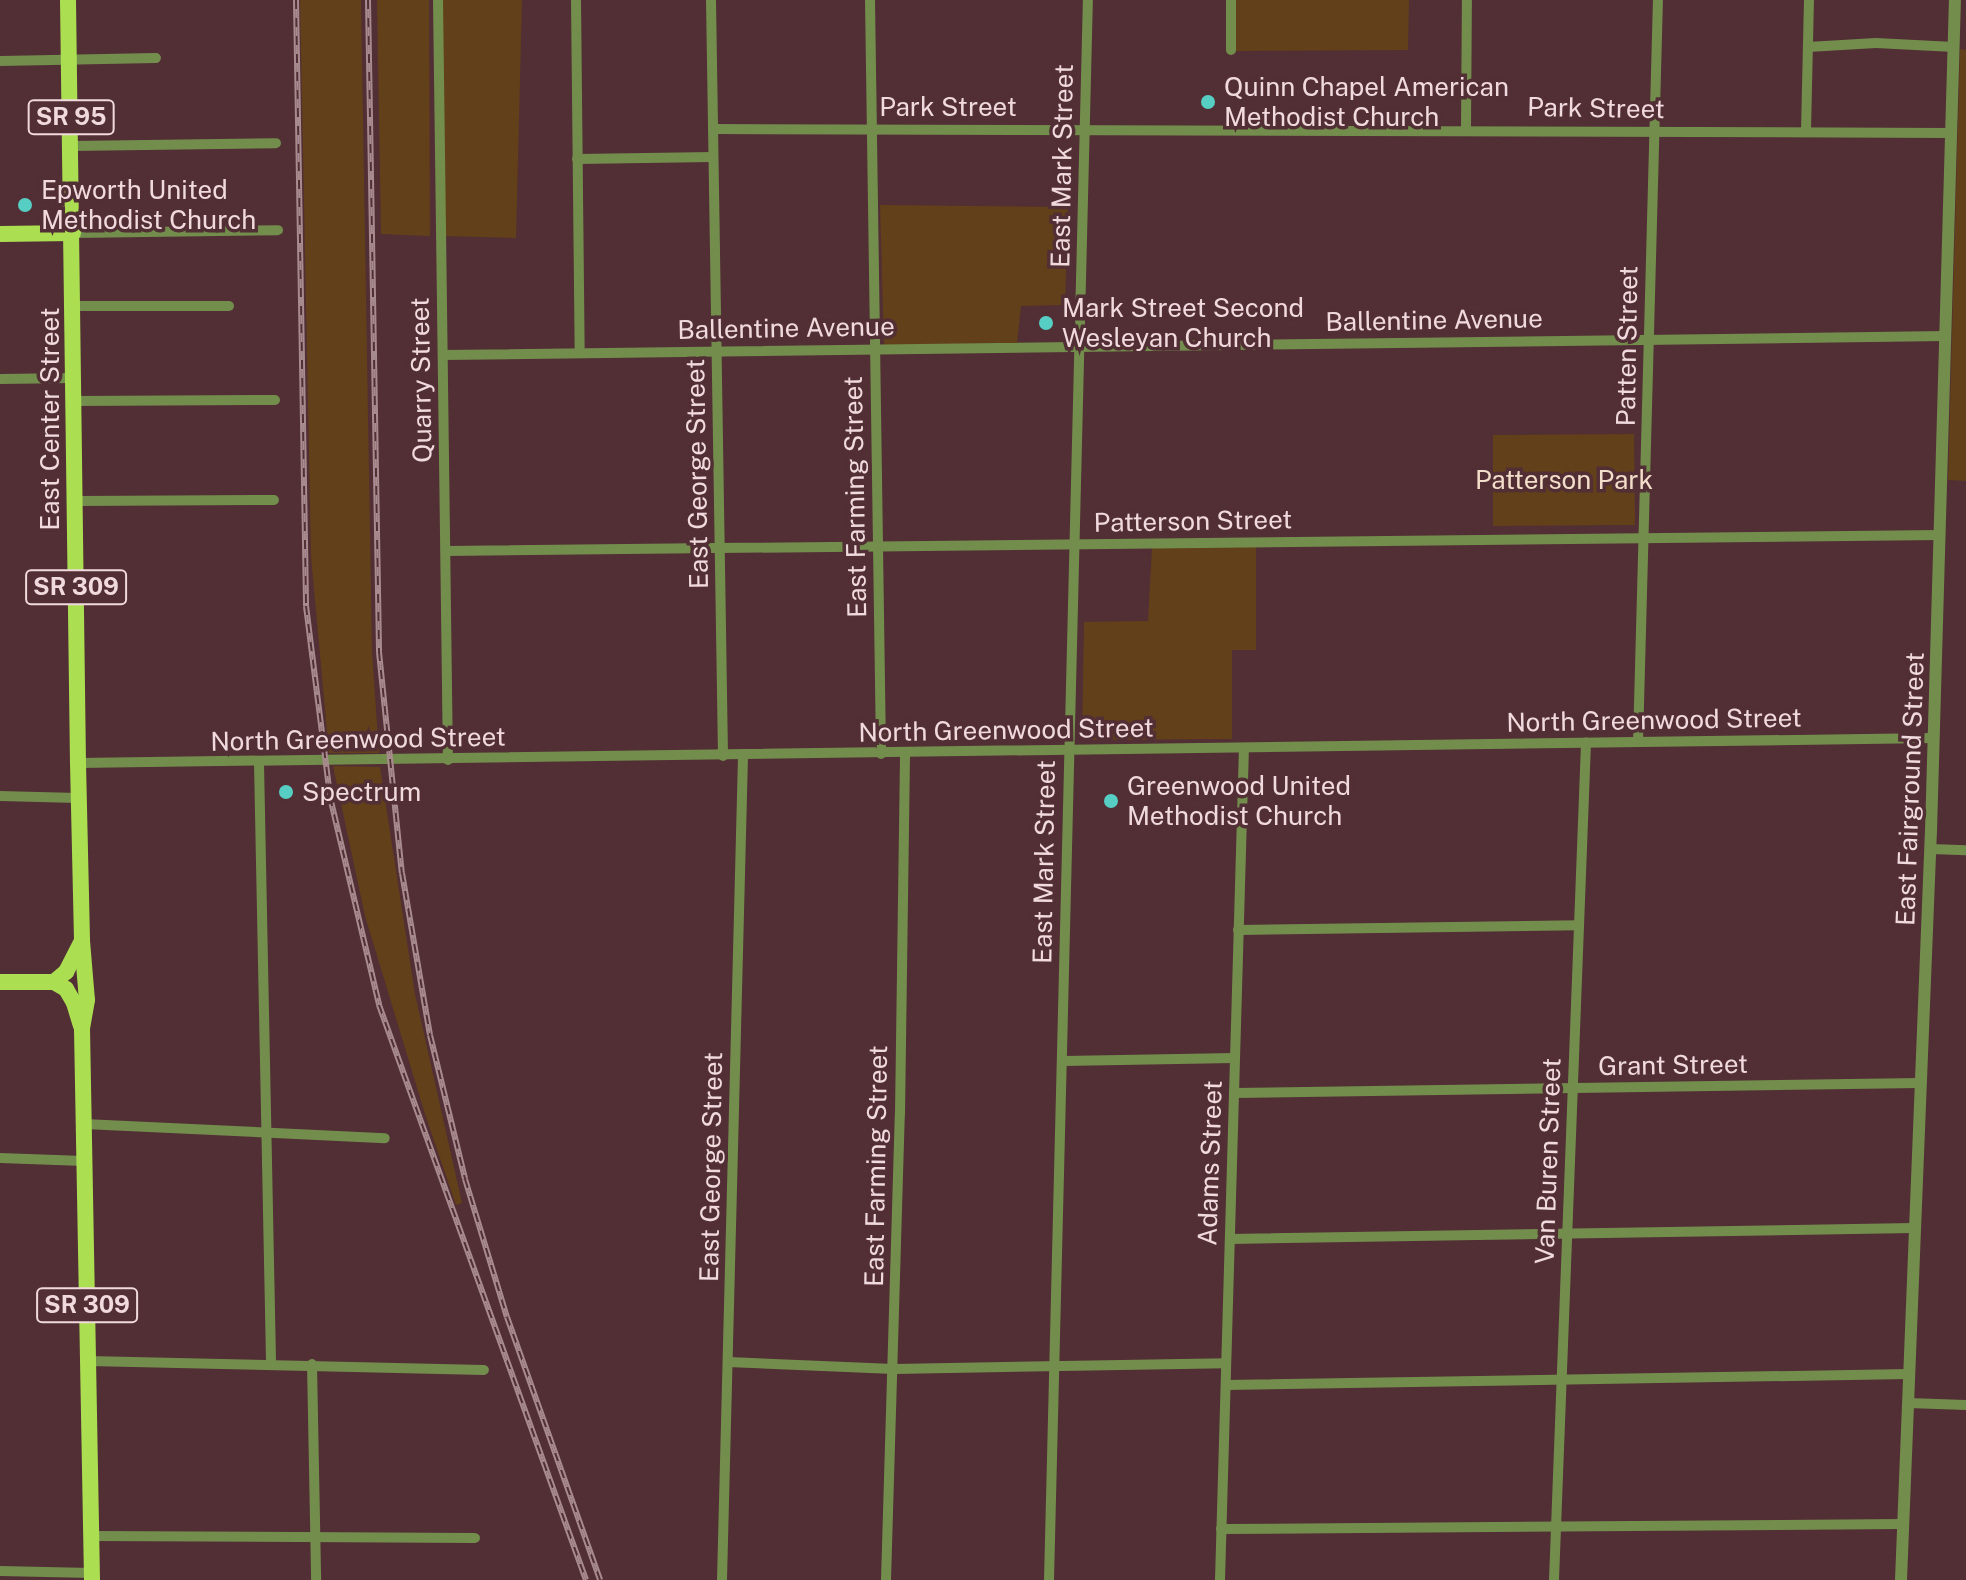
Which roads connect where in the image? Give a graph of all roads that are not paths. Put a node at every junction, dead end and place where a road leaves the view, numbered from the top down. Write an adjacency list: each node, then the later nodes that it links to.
1 (68, 0): 16 (main road, East Center Street / SR 95)
2 (438, 0): 40 (street, Quarry Street)
3 (576, 0): 28 (street)
4 (711, 0): 18 (street, East George Street)
5 (870, 0): 19 (street, East Farming Street)
6 (1088, 0): 20 (street, East Mark Street)
7 (1231, 0): 14 (street)
8 (1467, 0): 21 (street)
9 (1658, 0): 22 (street, Patten Street)
10 (1809, 0): 12 (street)
11 (1955, 0): 13 (street, East Fairground Street)
12 (1808, 47): 13 (street); 23 (street)
13 (1954, 47): 24 (street, East Fairground Street)
14 (1231, 50)
15 (156, 58): 16 (street)
16 (69, 60): 17 (street); 26 (main road, East Center Street / SR 95)
17 (0, 61)
18 (713, 129): 19 (street, Park Street); 27 (street, East George Street)
19 (872, 129): 20 (street, Park Street); 37 (street, East Farming Street)
20 (1085, 129): 21 (street, Park Street); 36 (street, East Mark Street)
21 (1466, 129): 22 (street, Park Street)
22 (1654, 131): 23 (street, Park Street); 35 (street, Patten Street)
23 (1806, 131): 24 (street, Park Street)
24 (1952, 133): 34 (street, East Fairground Street)
25 (276, 143): 26 (street)
26 (71, 146): 30 (main road, East Center Street / SR 95)
27 (713, 157): 28 (street); 38 (street, East George Street)
28 (577, 159): 39 (street)
29 (278, 230): 30 (street)
30 (73, 233): 31 (main road); 32 (main road, East Center Street / SR 309)
31 (0, 234)
32 (73, 306): 33 (street); 41 (main road, East Center Street / SR 309)
33 (229, 306)
34 (1946, 336): 35 (street, Ballentine Avenue); 47 (street, East Fairground Street)
35 (1649, 340): 36 (street, Ballentine Avenue); 48 (street, Patten Street)
36 (1079, 346): 37 (street, Ballentine Avenue); 49 (street, East Mark Street)
37 (875, 349): 38 (street, Ballentine Avenue); 50 (street, East Farming Street)
38 (717, 351): 39 (street, Ballentine Avenue); 51 (street, East George Street)
39 (580, 353): 40 (street, Ballentine Avenue)
40 (443, 355): 52 (street, Quarry Street)
41 (74, 378): 42 (street); 44 (main road, East Center Street / SR 309)
42 (0, 379)
43 (275, 400): 44 (street)
44 (74, 401): 46 (main road, East Center Street / SR 309)
45 (274, 500): 46 (street)
46 (75, 501): 63 (main road, East Center Street / SR 309)
47 (1940, 535): 48 (street, Patterson Street); 53 (street, East Fairground Street)
48 (1644, 538): 49 (street, Patterson Street); 54 (street, Patten Street)
49 (1074, 544): 50 (street, Patterson Street); 57 (street, East Mark Street)
50 (878, 546): 51 (street, Patterson Street); 58 (street, East Farming Street)
51 (720, 548): 52 (street, Patterson Street); 60 (street, East George Street)
52 (446, 551): 62 (street, Quarry Street)
53 (1934, 738): 54 (street, North Greenwood Street); 67 (street, East Fairground Street)
54 (1638, 742): 55 (street, North Greenwood Street)
55 (1586, 743): 56 (street, North Greenwood Street); 69 (street, Van Buren Street)
56 (1244, 748): 57 (street, North Greenwood Street); 70 (street, Adams Street)
57 (1069, 751): 59 (street, North Greenwood Street); 76 (street, East Mark Street)
58 (881, 754): 59 (street, North Greenwood Street); 61 (street, North Greenwood Street)
59 (905, 754): 93 (street, East Farming Street)
60 (723, 756): 61 (street, North Greenwood Street); 62 (street, North Greenwood Street)
61 (743, 756): 89 (street, East George Street)
62 (448, 760): 64 (street, North Greenwood Street)
63 (78, 763): 64 (street, North Greenwood Street); 66 (main road, East Center Street / SR 309)
64 (259, 763): 81 (street)
65 (0, 796): 66 (street)
66 (78, 798): 71 (main road, East Center Street / SR 309)
67 (1931, 849): 68 (street); 77 (street, East Fairground Street)
68 (1966, 850)
69 (1579, 925): 70 (street); 78 (street, Van Buren Street)
70 (1238, 930): 75 (street, Adams Street)
71 (82, 941): 73 (main road); 74 (main road, East Center Street / SR 309)
72 (0, 982): 73 (main road)
73 (54, 982): 74 (main road, East Center Street / SR 309)
74 (82, 1029): 80 (main road, East Center Street / SR 309)
75 (1235, 1058): 76 (street); 79 (street, Adams Street)
76 (1063, 1061): 94 (street, East Mark Street)
77 (1920, 1083): 78 (street, Grant Street); 85 (street, East Fairground Street)
78 (1573, 1089): 79 (street, Grant Street); 86 (street, Van Buren Street)
79 (1234, 1093): 87 (street, Adams Street)
80 (84, 1124): 81 (street); 84 (main road, East Center Street / SR 309)
81 (265, 1132): 82 (street); 90 (street)
82 (385, 1138)
83 (0, 1158): 84 (street)
84 (84, 1161): 88 (main road, East Center Street / SR 309)
85 (1914, 1228): 86 (street); 96 (street, East Fairground Street)
86 (1567, 1233): 87 (street); 97 (street, Van Buren Street)
87 (1230, 1239): 91 (street, Adams Street)
88 (88, 1361): 90 (street); 104 (main road, East Center Street / SR 309)
89 (728, 1362): 93 (street); 110 (street, East George Street)
90 (271, 1363): 92 (street)
91 (1226, 1363): 94 (street); 98 (street, Adams Street)
92 (312, 1364): 95 (street); 105 (street)
93 (894, 1369): 94 (street); 111 (street, East Farming Street)
94 (1055, 1369): 112 (street, East Mark Street)
95 (484, 1370)
96 (1909, 1374): 97 (street); 99 (street, East Fairground Street)
97 (1562, 1380): 98 (street); 102 (street, Van Buren Street)
98 (1226, 1385): 103 (street, Adams Street)
99 (1908, 1403): 100 (street); 101 (street, East Fairground Street)
100 (1966, 1405)
101 (1903, 1524): 102 (street); 115 (street, East Fairground Street)
102 (1556, 1526): 103 (street); 114 (street, Van Buren Street)
103 (1221, 1529): 113 (street, Adams Street)
104 (91, 1536): 105 (street); 108 (main road, East Center Street / SR 309)
105 (315, 1538): 106 (street); 109 (street)
106 (475, 1538)
107 (0, 1571): 108 (street)
108 (92, 1577)
109 (316, 1580)
110 (722, 1580)
111 (886, 1580)
112 (1049, 1580)
113 (1220, 1580)
114 (1554, 1580)
115 (1901, 1580)

